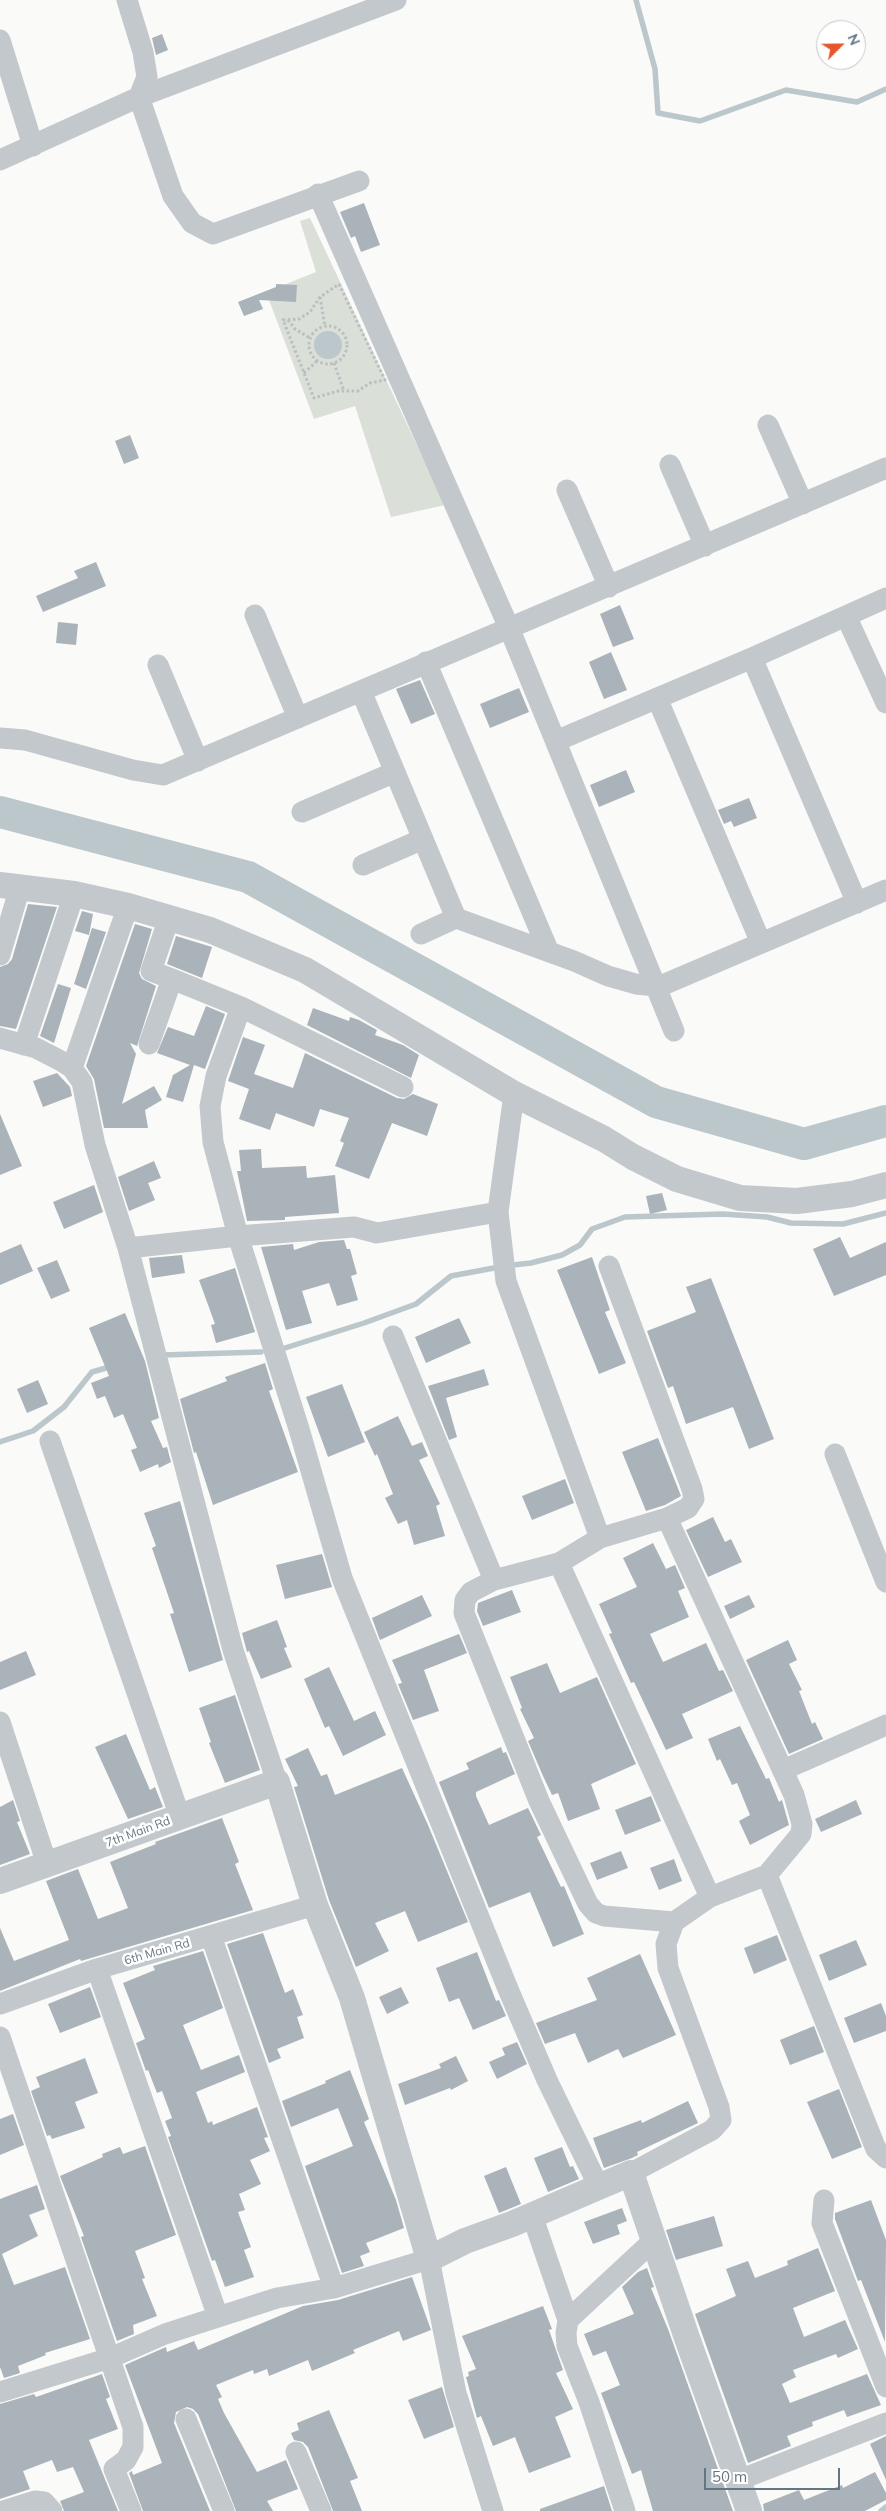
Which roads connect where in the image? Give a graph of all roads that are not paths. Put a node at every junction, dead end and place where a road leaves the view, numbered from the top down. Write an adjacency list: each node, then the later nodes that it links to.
1 (127, 0): 4 (street)
2 (387, 2): 4 (street)
3 (0, 40): 5 (street)
4 (139, 97): 5 (street); 8 (street)
5 (33, 146): 6 (street)
6 (0, 160)
7 (360, 181): 8 (street)
8 (318, 194): 19 (street)
9 (768, 425): 13 (street)
10 (670, 465): 14 (street)
11 (886, 468): 13 (street)
12 (567, 490): 15 (street)
13 (803, 504): 14 (street)
14 (705, 546): 15 (street)
15 (608, 587): 19 (street)
16 (886, 598): 18 (street)
17 (255, 615): 26 (street)
18 (846, 616): 20 (street); 25 (street)
19 (510, 630): 21 (street); 28 (street)
20 (752, 658): 24 (street); 37 (street)
21 (426, 662): 23 (street); 43 (street)
22 (158, 665): 29 (street)
23 (361, 691): 26 (street); 30 (street)
24 (657, 698): 28 (street); 42 (street)
25 (886, 703)
26 (298, 718): 29 (street)
27 (0, 738): 29 (street)
28 (556, 740): 46 (street)
29 (198, 761)
30 (395, 772): 31 (street); 32 (street)
31 (302, 812)
32 (424, 839): 33 (street); 40 (street)
33 (363, 865)
34 (10, 886): 36 (street); 44 (street)
35 (886, 890): 37 (street)
36 (74, 894): 38 (street); 51 (street)
37 (857, 903): 42 (street)
38 (128, 906): 39 (street); 52 (street)
39 (169, 918): 45 (street); 54 (street)
40 (456, 918): 41 (street); 43 (street)
41 (421, 934)
42 (761, 943): 46 (street)
43 (549, 952): 46 (street)
44 (0, 954)
45 (172, 979): 47 (street); 50 (street)
46 (656, 986): 48 (street)
47 (241, 1007): 53 (street); 57 (street)
48 (674, 1032)
49 (0, 1038): 51 (street)
50 (148, 1044)
51 (24, 1045): 52 (street)
52 (72, 1068): 58 (street)
53 (403, 1087)
54 (514, 1094): 55 (street); 56 (street)
55 (886, 1185)
56 (498, 1212): 57 (street); 64 (street)
57 (238, 1236): 58 (street); 85 (street)
58 (128, 1248): 71 (street)
59 (609, 1266): 63 (street)
60 (393, 1336): 66 (street)
61 (50, 1441): 72 (street)
62 (835, 1454): 67 (street)
63 (668, 1518): 64 (street); 70 (street)
64 (600, 1538): 65 (street)
65 (560, 1563): 66 (street); 76 (street)
66 (494, 1580): 78 (street)
67 (886, 1582)
68 (0, 1722): 73 (street)
69 (886, 1725): 70 (street)
70 (783, 1770): 74 (street)
71 (277, 1782): 72 (street, 7th Main Rd); 77 (street)
72 (180, 1817): 73 (street, 7th Main Rd)
73 (47, 1864): 75 (street, 7th Main Rd)
74 (767, 1875): 76 (street); 83 (street)
75 (0, 1881)
76 (710, 1897): 78 (street)
77 (315, 1905): 79 (street, 6th Main Rd); 89 (street)
78 (674, 1922): 84 (street)
79 (211, 1936): 80 (street, 6th Main Rd); 90 (street)
80 (97, 1969): 81 (street, 6th Main Rd); 91 (street)
81 (0, 2004)
82 (0, 2037): 93 (street)
83 (886, 2158)
84 (631, 2173): 85 (street); 88 (street)
85 (599, 2187): 87 (street)
86 (824, 2200): 94 (street)
87 (532, 2215): 89 (street); 92 (street)
88 (654, 2240): 92 (street); 99 (street)
89 (429, 2259): 90 (street); 105 (street)
90 (334, 2288): 91 (street)
91 (218, 2317): 93 (street)
92 (568, 2320): 106 (street)
93 (110, 2358): 95 (street); 102 (street)
94 (886, 2387)
95 (0, 2392)
96 (186, 2419): 103 (street)
97 (886, 2423): 99 (street)
98 (296, 2452): 104 (street)
99 (739, 2480): 107 (street)
100 (3, 2511): 101 (street)
101 (52, 2511)
102 (131, 2511)
103 (224, 2511)
104 (321, 2511)
105 (493, 2511)
106 (625, 2511)
107 (749, 2511)

